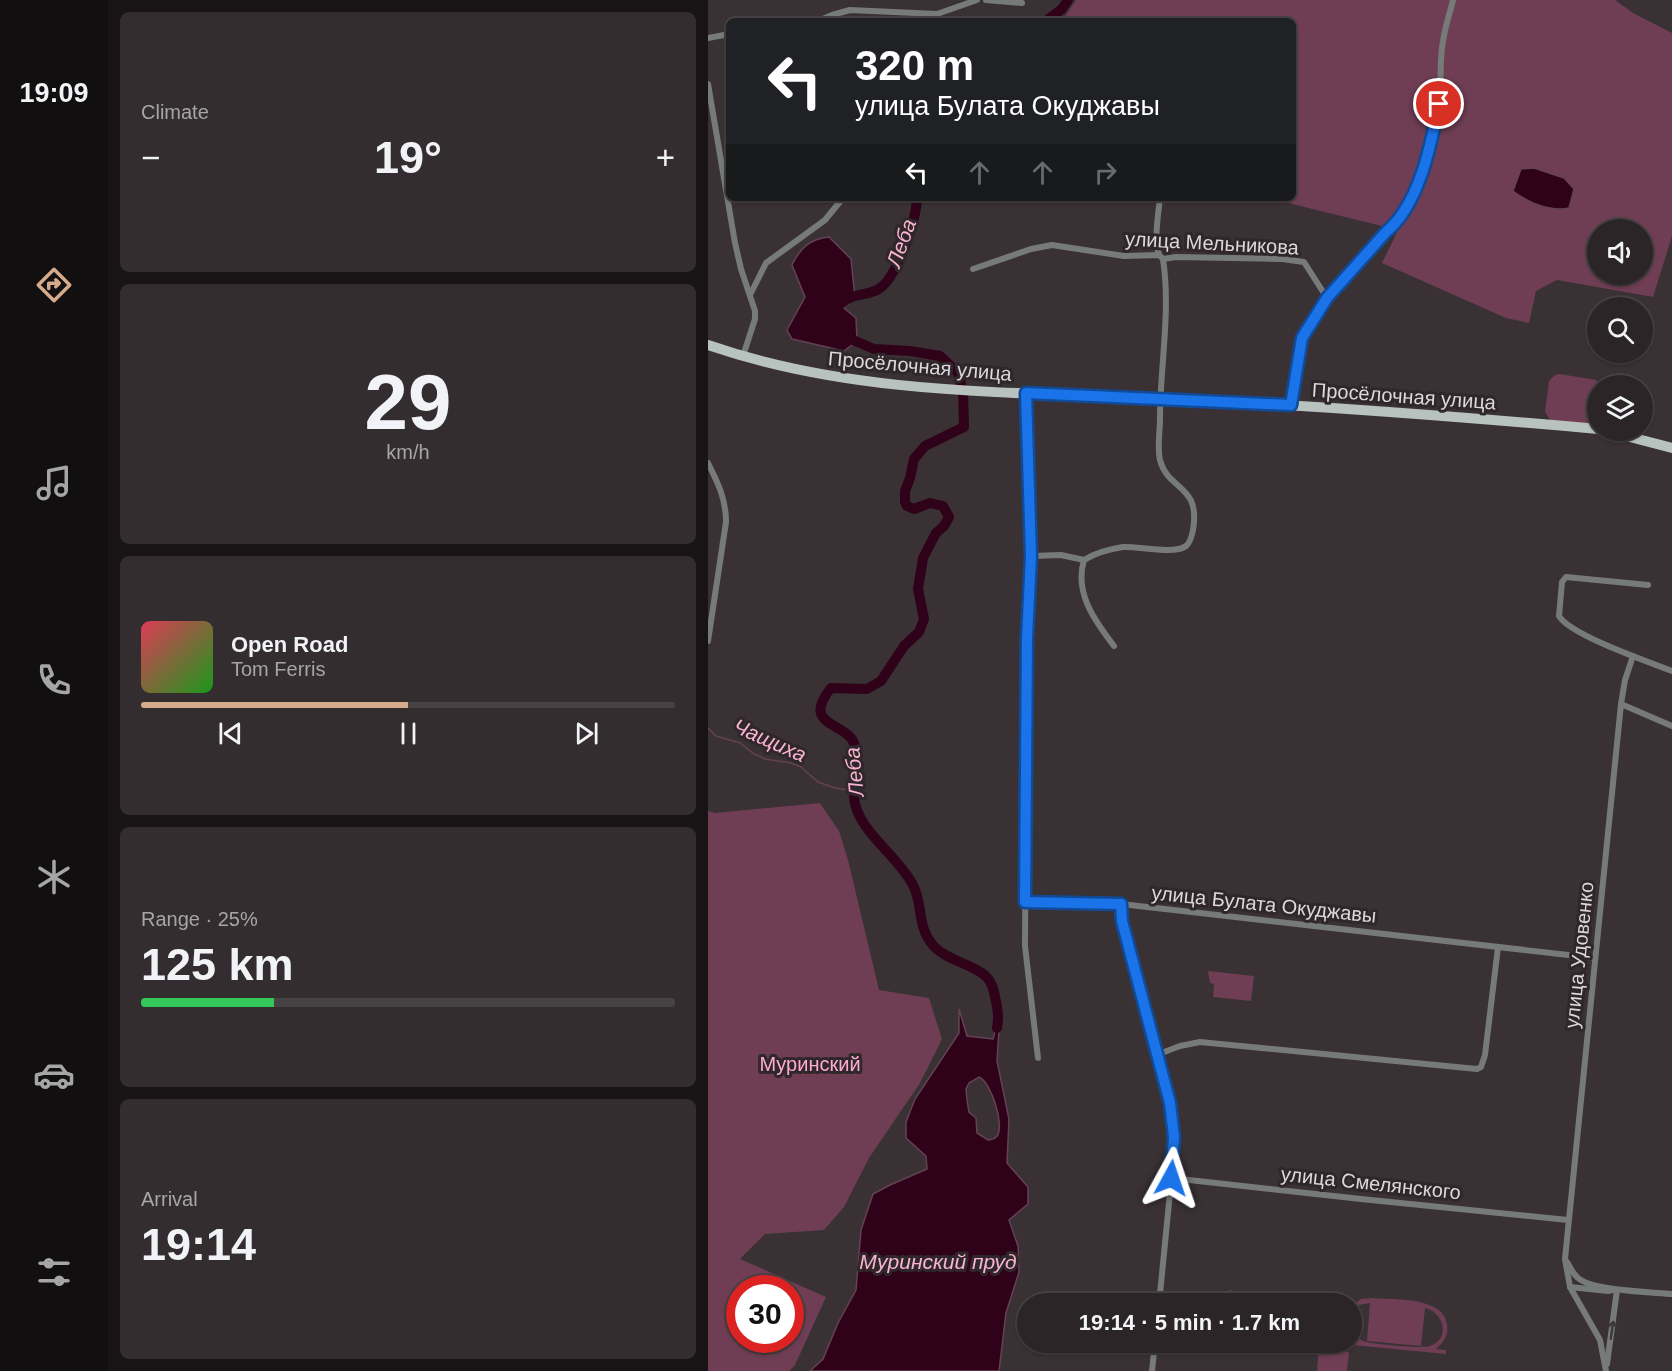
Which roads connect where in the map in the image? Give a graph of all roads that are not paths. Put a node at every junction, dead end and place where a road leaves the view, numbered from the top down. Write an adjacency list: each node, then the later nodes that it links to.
1 (978, 0): 5 (street)
2 (986, 0): 4 (street)
3 (1453, 0): 16 (street)
4 (1022, 3)
5 (825, 18)
6 (726, 35): 7 (street)
7 (708, 38)
8 (708, 84): 9 (street)
9 (726, 190)
10 (728, 201): 15 (street)
11 (841, 201): 15 (street)
12 (1160, 201): 13 (street)
13 (1161, 257): 14 (street, улица Мельникова); 16 (street, улица Мельникова); 20 (street)
14 (973, 269)
15 (751, 293): 18 (street)
16 (1327, 298): 21 (street)
17 (708, 345): 18 (main road, Просёлочная улица)
18 (743, 357): 19 (main road, Просёлочная улица)
19 (1026, 393): 20 (main road, Просёлочная улица); 26 (street)
20 (1160, 399): 21 (main road, Просёлочная улица); 27 (street)
21 (1291, 405): 22 (main road, Просёлочная улица)
22 (1587, 428)
23 (1645, 441): 24 (main road)
24 (1672, 448)
25 (708, 463): 29 (street)
26 (1031, 556): 27 (street); 35 (street)
27 (1084, 560): 30 (street)
28 (1648, 585): 31 (street)
29 (708, 641)
30 (1114, 646)
31 (1633, 656): 32 (street); 33 (street, улица Удовенко)
32 (1672, 671)
33 (1621, 704): 34 (street); 38 (street, улица Удовенко)
34 (1672, 726)
35 (1025, 902): 36 (street, улица Булата Окуджавы); 40 (street)
36 (1121, 904): 37 (street, улица Булата Окуджавы); 39 (street)
37 (1498, 947): 38 (street, улица Булата Окуджавы); 39 (street)
38 (1595, 958): 42 (street, улица Удовенко)
39 (1159, 1054): 41 (street)
40 (1038, 1058)
41 (1171, 1178): 42 (street, улица Смелянского); 48 (street)
42 (1568, 1220): 43 (street, улица Удовенко)
43 (1565, 1259): 44 (street); 45 (street, улица Удовенко)
44 (1578, 1278): 45 (street); 47 (street)
45 (1568, 1279): 46 (street, улица Удовенко)
46 (1570, 1287): 47 (street); 52 (street, улица Удовенко)
47 (1613, 1289): 49 (street); 52 (street, улица Удовенко, one-way to 47)
48 (1160, 1293)
49 (1672, 1294)
50 (1154, 1353): 51 (street)
51 (1152, 1371)
52 (1606, 1371)

